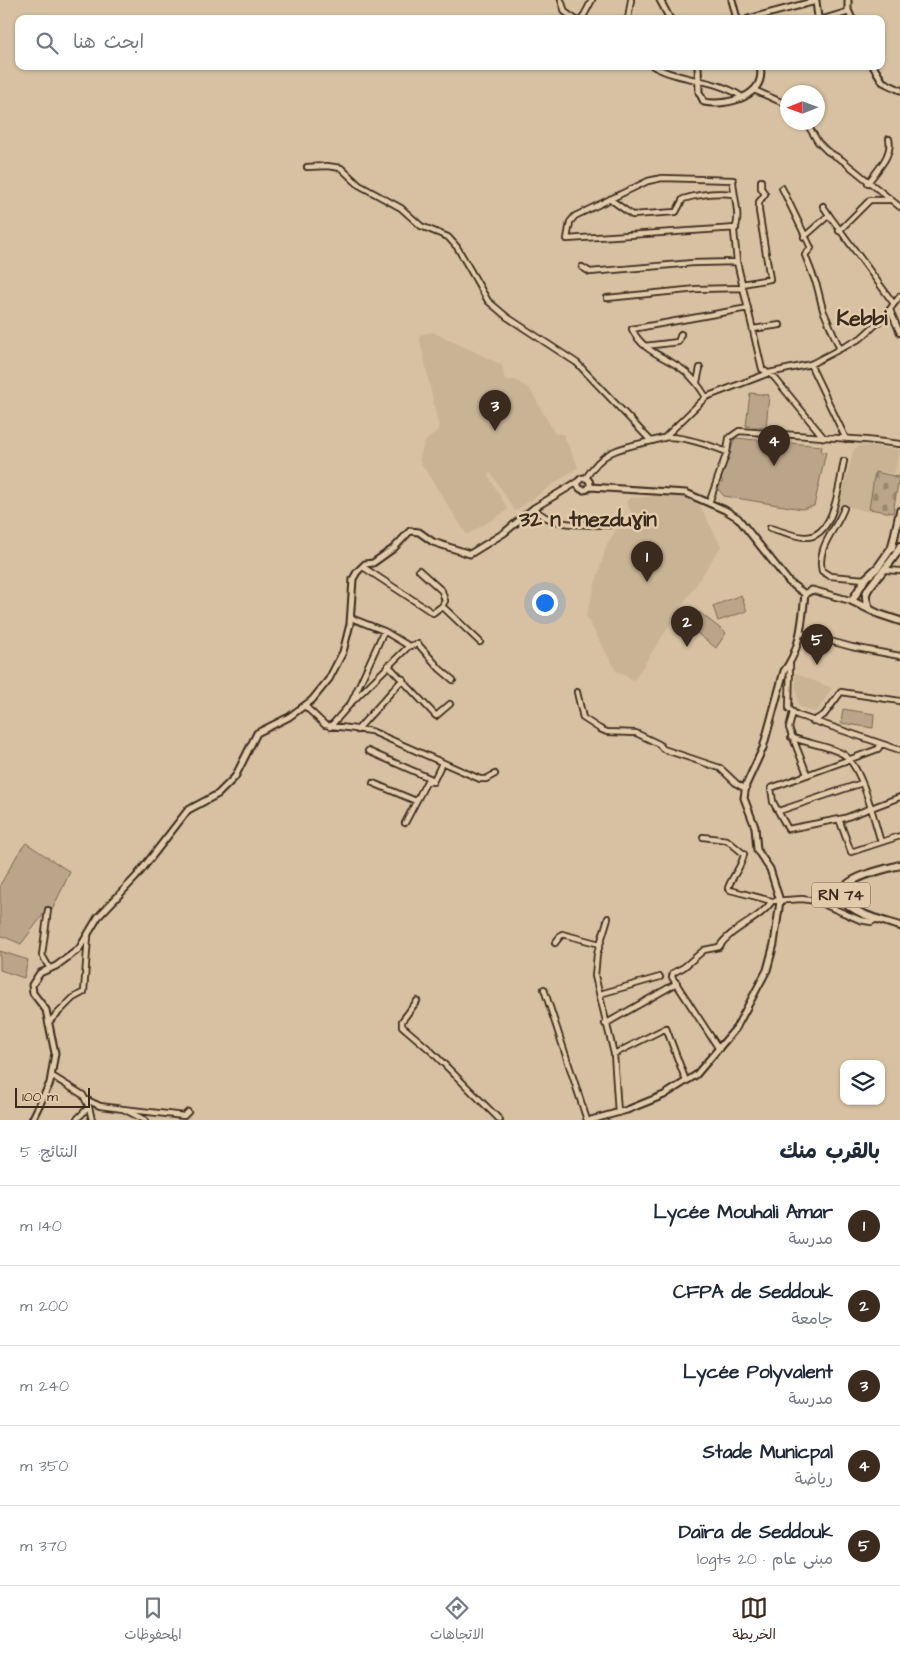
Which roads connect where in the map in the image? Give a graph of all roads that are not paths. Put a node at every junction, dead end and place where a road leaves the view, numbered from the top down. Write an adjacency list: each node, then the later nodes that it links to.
1 (561, 0): 8 (street)
2 (592, 0): 9 (street)
3 (631, 0): 10 (street)
4 (660, 0): 11 (street)
5 (732, 0): 12 (street)
6 (848, 0): 7 (street)
7 (848, 12): 15 (street); 16 (street)
8 (569, 15)
9 (584, 15)
10 (629, 15)
11 (668, 15)
12 (736, 15)
13 (763, 15): 14 (street)
14 (818, 15)
15 (837, 15)
16 (850, 15)
17 (660, 70): 21 (street)
18 (698, 70): 21 (street)
19 (761, 70): 22 (street)
20 (876, 70): 23 (street)
21 (699, 81): 24 (street); 24 (street)
22 (754, 90): 24 (street); 25 (street)
23 (900, 90)
24 (742, 97)
25 (780, 101)
26 (811, 130): 30 (street)
27 (889, 139): 30 (street)
28 (307, 167): 63 (street)
29 (761, 182): 43 (street)
30 (868, 183): 34 (street)
31 (782, 188): 40 (street)
32 (733, 194): 33 (street); 33 (street); 38 (street)
33 (610, 199): 38 (street)
34 (889, 200): 36 (street); 39 (street)
35 (823, 206): 37 (street)
36 (900, 207)
37 (828, 215): 39 (street); 40 (street)
38 (736, 228): 41 (street)
39 (839, 231): 46 (street)
40 (804, 237): 54 (street)
41 (737, 262): 42 (street); 43 (street)
42 (582, 267)
43 (743, 286): 45 (street); 47 (street)
44 (900, 296): 46 (street)
45 (607, 298)
46 (894, 304): 48 (street)
47 (748, 308): 50 (street); 53 (street)
48 (890, 310): 51 (street); 54 (street)
49 (780, 325): 50 (street)
50 (753, 329): 57 (street)
51 (900, 333)
52 (681, 334): 53 (street)
53 (645, 346): 58 (street)
54 (840, 349): 55 (street)
55 (810, 364): 57 (street); 62 (street)
56 (700, 368): 58 (street)
57 (769, 373): 59 (street); 61 (street)
58 (697, 382): 59 (street)
59 (706, 397): 60 (street)
60 (664, 438): 63 (street); 65 (street)
61 (824, 438): 62 (street); 65 (street)
62 (846, 439): 64 (street)
63 (651, 441): 67 (street)
64 (900, 444)
65 (727, 452): 72 (street)
66 (844, 461): 76 (street)
67 (586, 478): 68 (street); 70 (street)
68 (578, 481): 69 (street); 71 (street)
69 (572, 486): 71 (street); 73 (street)
70 (590, 487): 71 (street); 72 (street)
71 (580, 488)
72 (709, 504): 86 (street)
73 (534, 508): 77 (street); 81 (street)
74 (844, 508): 78 (street)
75 (900, 511): 85 (main road)
76 (828, 524): 78 (street); 79 (street)
77 (609, 525)
78 (836, 526): 85 (street)
79 (770, 528)
80 (900, 546): 83 (main road)
81 (362, 567): 88 (street); 90 (street)
82 (419, 570): 88 (street)
83 (886, 570): 84 (street); 89 (main road)
84 (900, 572)
85 (865, 579): 87 (main road)
86 (805, 594): 87 (street); 93 (street)
87 (852, 601): 89 (main road)
88 (442, 606): 94 (street)
89 (870, 609): 91 (main road)
90 (351, 618): 92 (street); 105 (street)
91 (900, 621)
92 (384, 631): 95 (street); 103 (street)
93 (800, 633): 96 (street); 97 (street)
94 (480, 642)
95 (409, 646): 98 (street); 100 (street)
96 (900, 656)
97 (790, 664): 106 (street); 121 (street)
98 (388, 666): 99 (street); 103 (street)
99 (403, 679): 104 (street); 109 (street)
100 (453, 680)
101 (577, 692): 121 (street)
102 (900, 701): 107 (street)
103 (351, 703): 108 (street)
104 (450, 704)
105 (305, 706): 108 (street); 138 (street)
106 (793, 712): 107 (street); 110 (street)
107 (813, 721): 111 (street)
108 (330, 727): 109 (street)
109 (357, 730): 115 (street)
110 (791, 737): 114 (street); 117 (street)
111 (881, 744): 112 (street); 114 (street)
112 (900, 750)
113 (368, 751): 118 (street)
114 (850, 760): 117 (street); 120 (street)
115 (442, 762): 116 (street); 118 (street)
116 (495, 774)
117 (807, 774): 125 (street)
118 (434, 780): 123 (street)
119 (373, 783): 123 (street)
120 (862, 783): 124 (street); 125 (street)
121 (746, 789): 133 (street)
122 (900, 798): 124 (street)
123 (416, 801): 127 (street)
124 (870, 808): 126 (street); 130 (street)
125 (779, 811): 126 (street)
126 (839, 819): 130 (street)
127 (404, 822)
128 (900, 836): 130 (street)
129 (703, 837): 132 (street)
130 (881, 842)
131 (900, 865): 136 (main road, RN 74)
132 (772, 901): 133 (street); 143 (street)
133 (780, 901): 136 (street); 149 (street)
134 (48, 910): 141 (street)
135 (608, 918): 140 (street)
136 (878, 919): 137 (main road, RN 74)
137 (900, 926)
138 (88, 936): 141 (street); 147 (street)
139 (555, 943): 140 (street)
140 (600, 944): 145 (street)
141 (50, 969): 147 (street)
142 (660, 977): 145 (street)
143 (677, 983): 148 (street); 149 (street)
144 (544, 988): 163 (street)
145 (600, 994): 148 (street)
146 (417, 1001): 162 (street)
147 (48, 1023): 151 (street)
148 (605, 1024): 150 (street)
149 (719, 1049): 152 (street)
150 (614, 1054): 152 (street); 157 (street)
151 (52, 1076): 153 (street); 158 (street)
152 (686, 1081): 157 (street)
153 (87, 1100): 154 (street); 155 (street)
154 (89, 1107): 159 (street); 160 (street)
155 (123, 1109): 156 (street); 161 (street)
156 (188, 1112)
157 (618, 1113): 163 (street)
158 (32, 1120)
159 (76, 1120)
160 (92, 1120)
161 (145, 1120)
162 (500, 1120)
163 (589, 1120)

